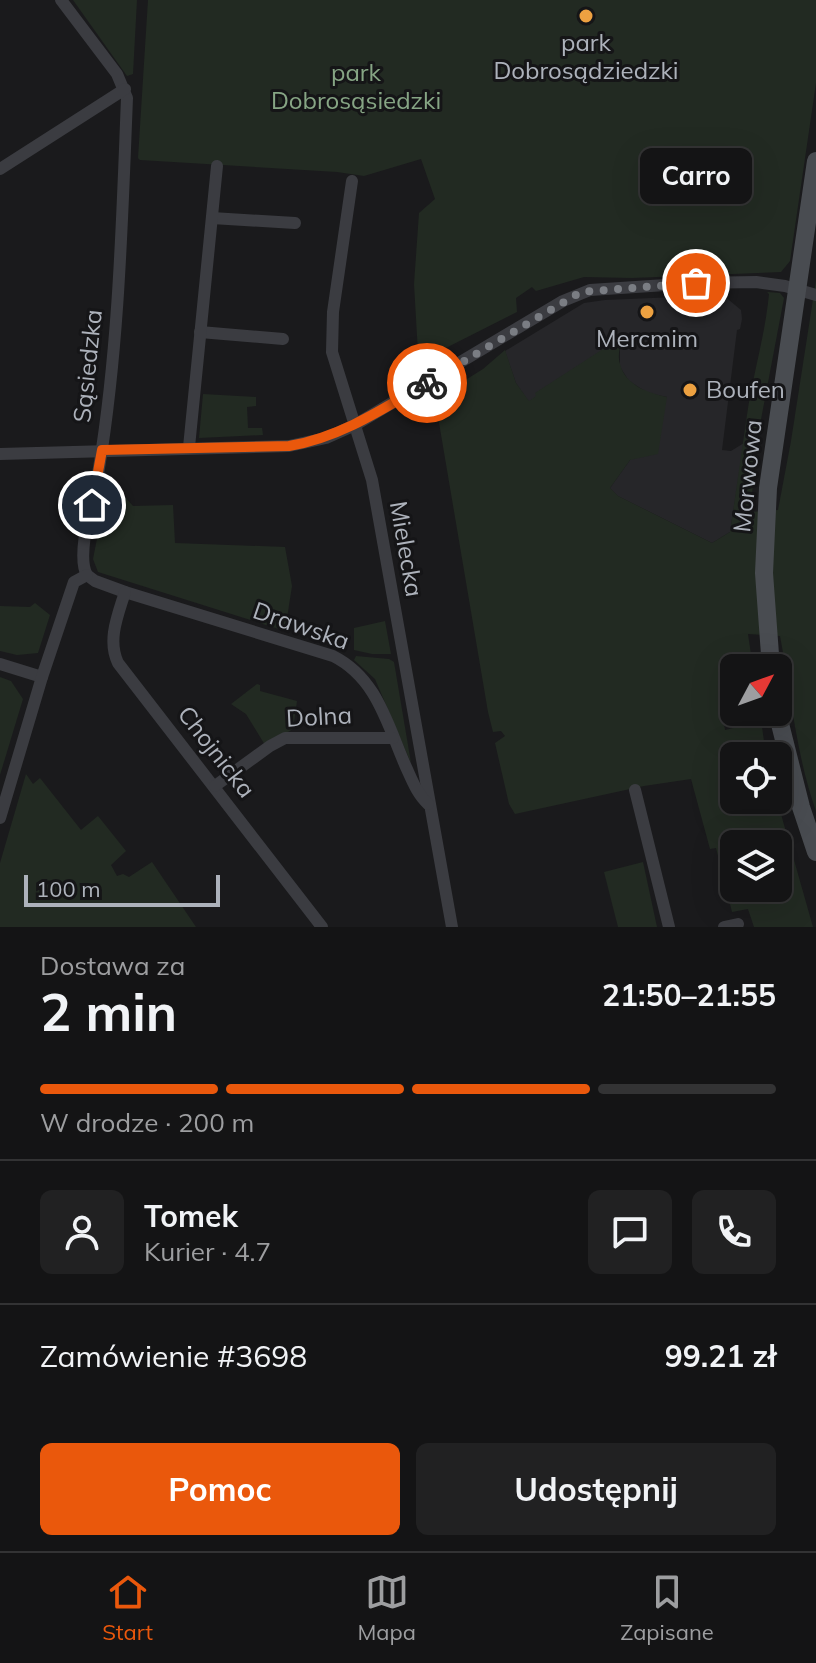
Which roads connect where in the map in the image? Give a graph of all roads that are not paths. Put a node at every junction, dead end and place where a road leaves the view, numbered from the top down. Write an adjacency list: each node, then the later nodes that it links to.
1 (61, 0): 2 (street)
2 (125, 89): 5 (street); 15 (street, Sąsiedzka)
3 (816, 161): 9 (main road, Morwowa)
4 (217, 166): 7 (street)
5 (0, 169)
6 (352, 181): 13 (street, Mielecka)
7 (212, 218): 8 (street); 11 (street)
8 (295, 223)
9 (797, 290): 10 (street); 13 (street); 19 (main road, Morwowa)
10 (816, 295)
11 (200, 332): 12 (street); 14 (street)
12 (283, 339)
13 (355, 425): 14 (street); 26 (street, Mielecka)
14 (189, 447): 15 (street)
15 (102, 450): 16 (street); 17 (street, Sąsiedzka)
16 (0, 454)
17 (87, 575): 18 (street, Drawska); 21 (street)
18 (125, 592): 23 (street, Drawska); 24 (street, Chojnicka)
19 (770, 654)
20 (0, 664): 21 (street)
21 (42, 677): 27 (street)
22 (781, 726): 28 (main road)
23 (393, 738): 24 (street, Dolna); 26 (street, Drawska)
24 (215, 786): 30 (street, Chojnicka)
25 (635, 790): 32 (street)
26 (428, 804): 31 (street, Mielecka)
27 (0, 818)
28 (816, 852)
29 (738, 924): 33 (street)
30 (322, 927)
31 (452, 927)
32 (669, 927)
33 (724, 927)

